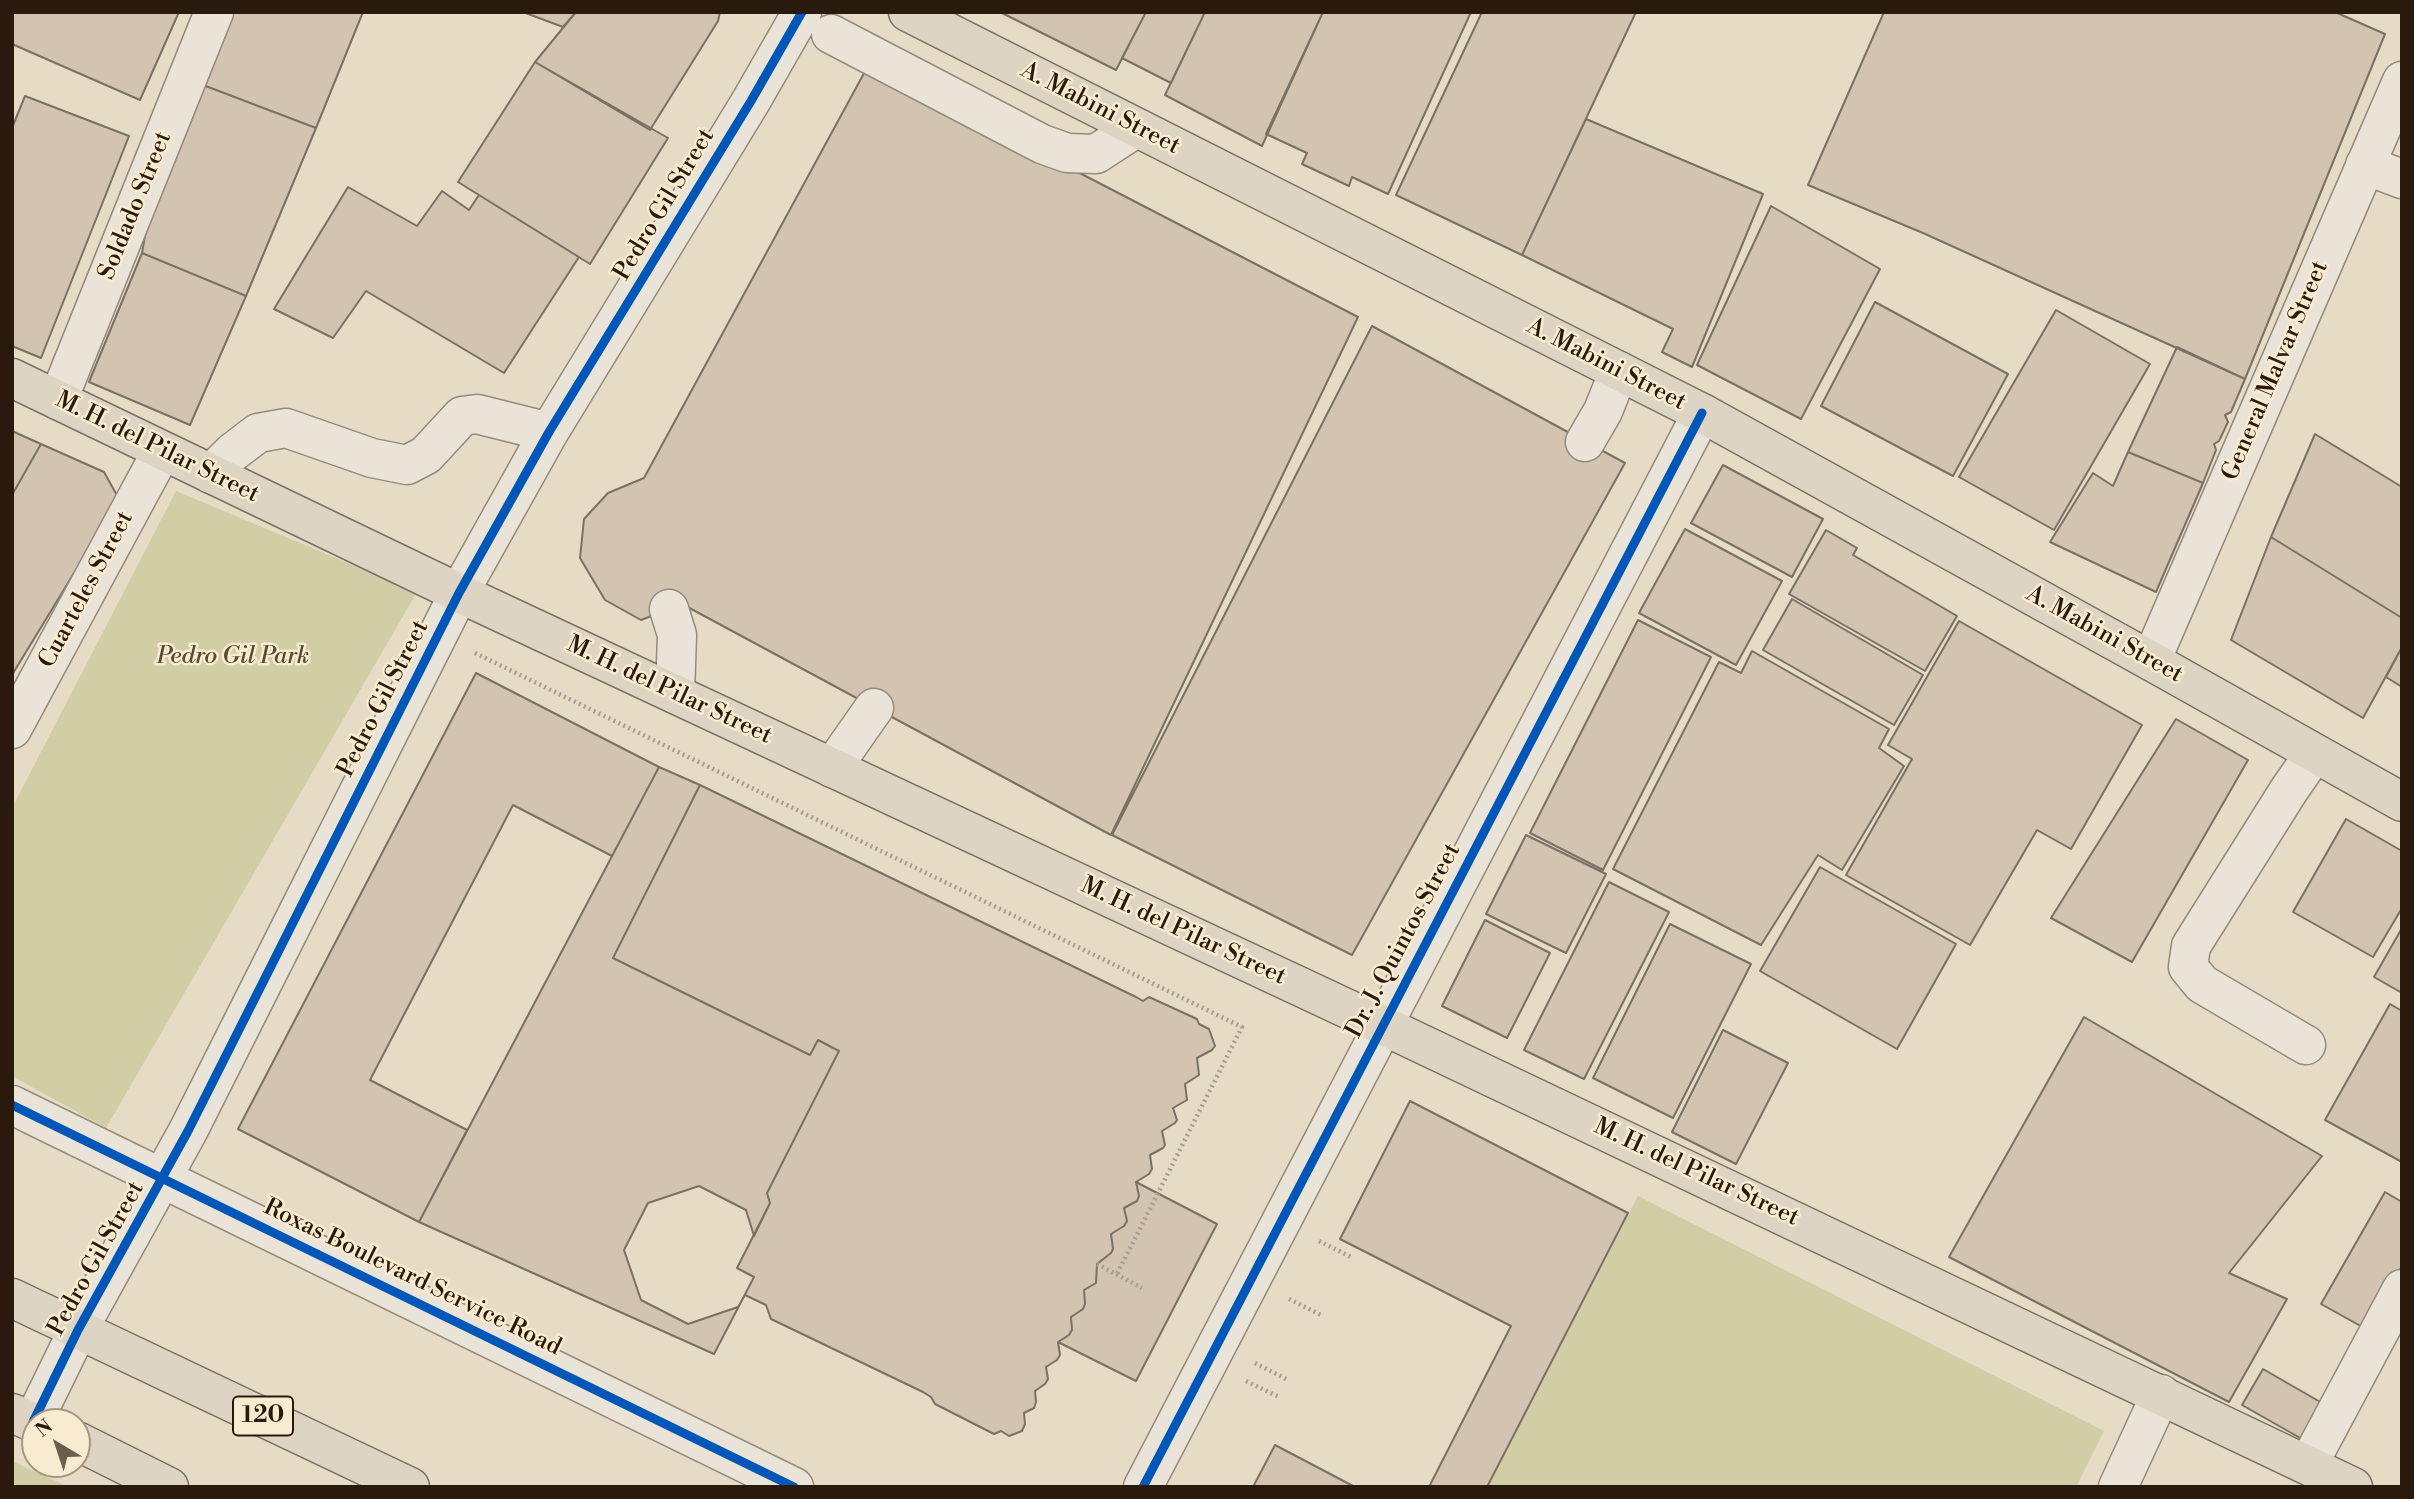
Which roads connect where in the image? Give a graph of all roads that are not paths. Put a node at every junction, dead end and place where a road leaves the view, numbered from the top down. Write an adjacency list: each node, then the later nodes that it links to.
1 (214, 12): 10 (street, Soldado Street)
2 (908, 12): 5 (main road, A. Mabini Street)
3 (817, 23): 5 (street); 12 (street, Pedro Gil Street)
4 (2402, 81): 6 (street, General Malvar Street)
5 (1136, 128): 8 (main road, A. Mabini Street)
6 (2365, 165): 7 (street); 18 (street, General Malvar Street)
7 (2402, 179)
8 (1619, 371): 11 (main road, A. Mabini Street); 13 (street)
9 (12, 379): 10 (main road, M. H. del Pilar Street)
10 (58, 400): 14 (main road, M. H. del Pilar Street)
11 (1702, 414): 18 (main road, A. Mabini Street); 25 (street, Dr. J. Quintos Street)
12 (549, 432): 15 (street); 16 (street, Pedro Gil Street)
13 (1585, 442)
14 (162, 451): 15 (main road, M. H. del Pilar Street); 21 (street, Cuarteles Street)
15 (211, 474): 16 (main road, M. H. del Pilar Street)
16 (459, 593): 19 (main road, M. H. del Pilar Street); 28 (street, Pedro Gil Street)
17 (668, 609): 19 (street)
18 (2151, 661): 22 (main road, A. Mabini Street)
19 (675, 694): 23 (main road, M. H. del Pilar Street)
20 (874, 708): 23 (street)
21 (12, 729)
22 (2314, 754): 24 (main road, A. Mabini Street); 26 (street)
23 (832, 768): 25 (main road, M. H. del Pilar Street)
24 (2402, 803)
25 (1382, 1025): 32 (main road, M. H. del Pilar Street); 39 (street, Dr. J. Quintos Street)
26 (2306, 1045)
27 (12, 1105): 28 (street, Roxas Boulevard Service Road)
28 (163, 1178): 31 (street, Pedro Gil Street); 38 (street, Roxas Boulevard Service Road)
29 (2402, 1289): 35 (street)
30 (12, 1298): 31 (main road, 120)
31 (78, 1331): 33 (street, Pedro Gil Street); 37 (main road, 120)
32 (2161, 1394): 35 (main road, M. H. del Pilar Street); 40 (street)
33 (33, 1408)
34 (91, 1448): 36 (main road)
35 (2328, 1478)
36 (169, 1487)
37 (410, 1487)
38 (794, 1487)
39 (1143, 1487)
40 (2118, 1487)

